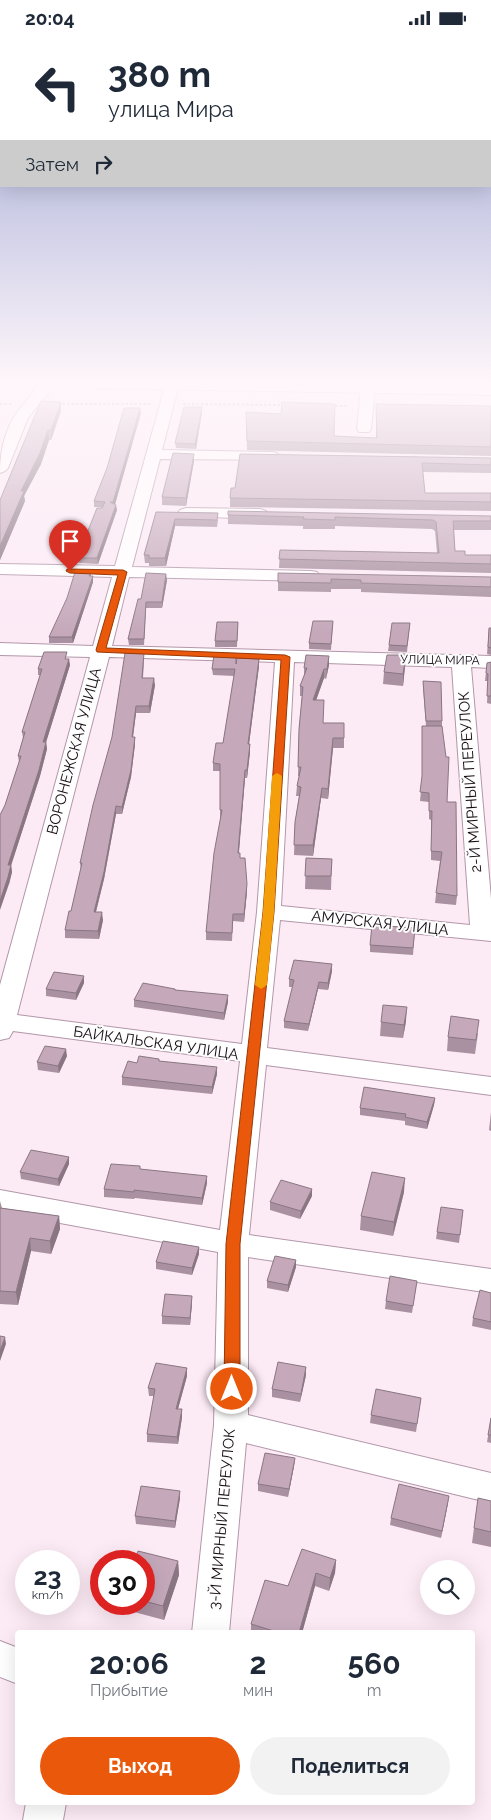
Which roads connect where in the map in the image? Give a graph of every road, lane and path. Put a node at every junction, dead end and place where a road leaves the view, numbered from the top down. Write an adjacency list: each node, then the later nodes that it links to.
1 (151, 466): 2 (street, ВОРОНЕЖСКАЯ УЛИЦА)
2 (139, 512): 3 (street); 5 (street, ВОРОНЕЖСКАЯ УЛИЦА)
3 (278, 514)
4 (0, 569): 5 (street)
5 (123, 572): 6 (street); 8 (street, ВОРОНЕЖСКАЯ УЛИЦА)
6 (332, 577)
7 (0, 649): 8 (street, УЛИЦА МИРА)
8 (100, 650): 9 (street, УЛИЦА МИРА); 14 (street, ВОРОНЕЖСКАЯ УЛИЦА)
9 (285, 657): 10 (street, УЛИЦА МИРА); 12 (street, 3-Й МИРНЫЙ ПЕРЕУЛОК)
10 (460, 661): 11 (street, УЛИЦА МИРА); 13 (street, 2-Й МИРНЫЙ ПЕРЕУЛОК)
11 (491, 662)
12 (269, 912): 13 (street, АМУРСКАЯ УЛИЦА); 15 (street, 3-Й МИРНЫЙ ПЕРЕУЛОК)
13 (486, 934)
14 (1, 1025): 15 (street, БАЙКАЛЬСКАЯ УЛИЦА)
15 (253, 1056): 16 (street, БАЙКАЛЬСКАЯ УЛИЦА); 18 (street, 3-Й МИРНЫЙ ПЕРЕУЛОК)
16 (491, 1086)
17 (0, 1201): 18 (street)
18 (233, 1244): 19 (street); 20 (street, 3-Й МИРНЫЙ ПЕРЕУЛОК)
19 (491, 1281)
20 (231, 1425): 21 (street); 22 (street, 3-Й МИРНЫЙ ПЕРЕУЛОК)
21 (491, 1488)
22 (211, 1630)
23 (0, 1659): 24 (street)
24 (15, 1665)
25 (46, 1805): 26 (street)
26 (43, 1820)

